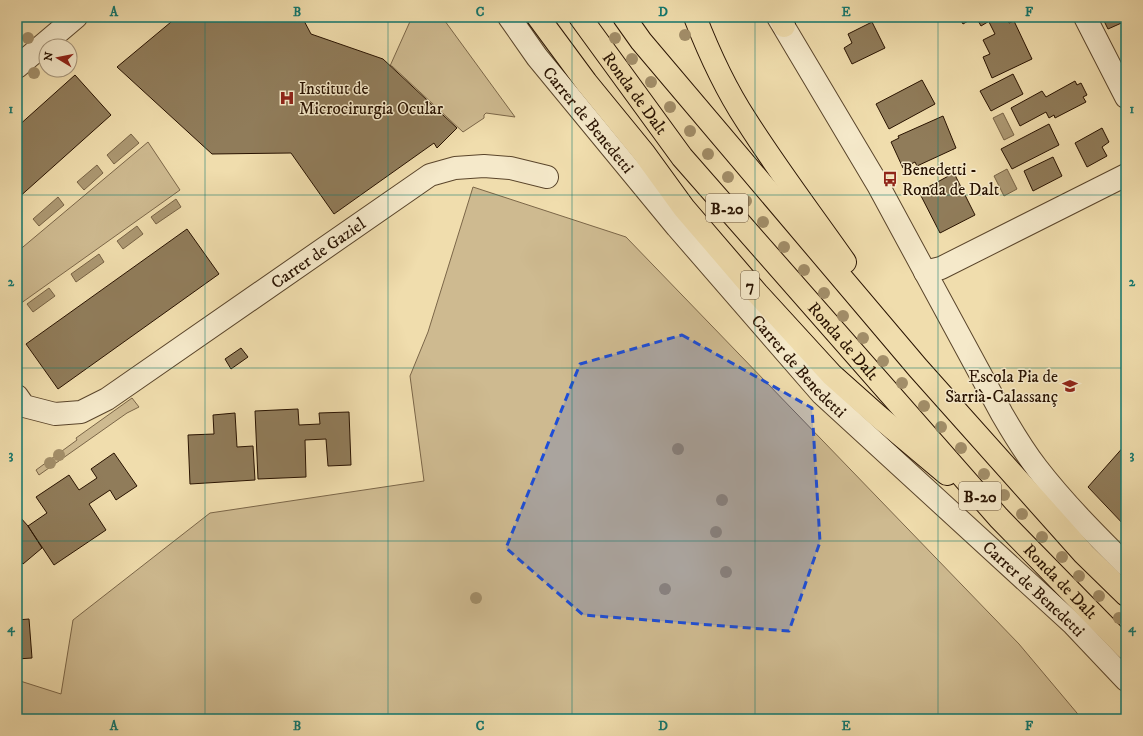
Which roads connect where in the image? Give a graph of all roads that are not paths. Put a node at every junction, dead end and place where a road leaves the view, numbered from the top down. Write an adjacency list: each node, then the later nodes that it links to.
1 (76, 17): 9 (street)
2 (508, 17): 20 (street, Carrer de Benedetti)
3 (538, 17): 16 (highway, 7)
4 (580, 17): 16 (highway, Ronda de Dalt / B-20)
5 (624, 17): 14 (highway, Ronda de Dalt / B-20)
6 (695, 17): 14 (highway)
7 (1085, 17): 10 (street)
8 (781, 20): 13 (street)
9 (17, 67)
10 (1126, 97)
11 (1126, 175): 13 (street)
12 (547, 177): 15 (street, Carrer de Gaziel)
13 (925, 272): 17 (street)
14 (918, 368): 18 (highway, Ronda de Dalt / B-20)
15 (17, 396)
16 (1000, 518): 19 (highway, Ronda de Dalt / B-20)
17 (1126, 565)
18 (1126, 595)
19 (1126, 648)
20 (1126, 680)

